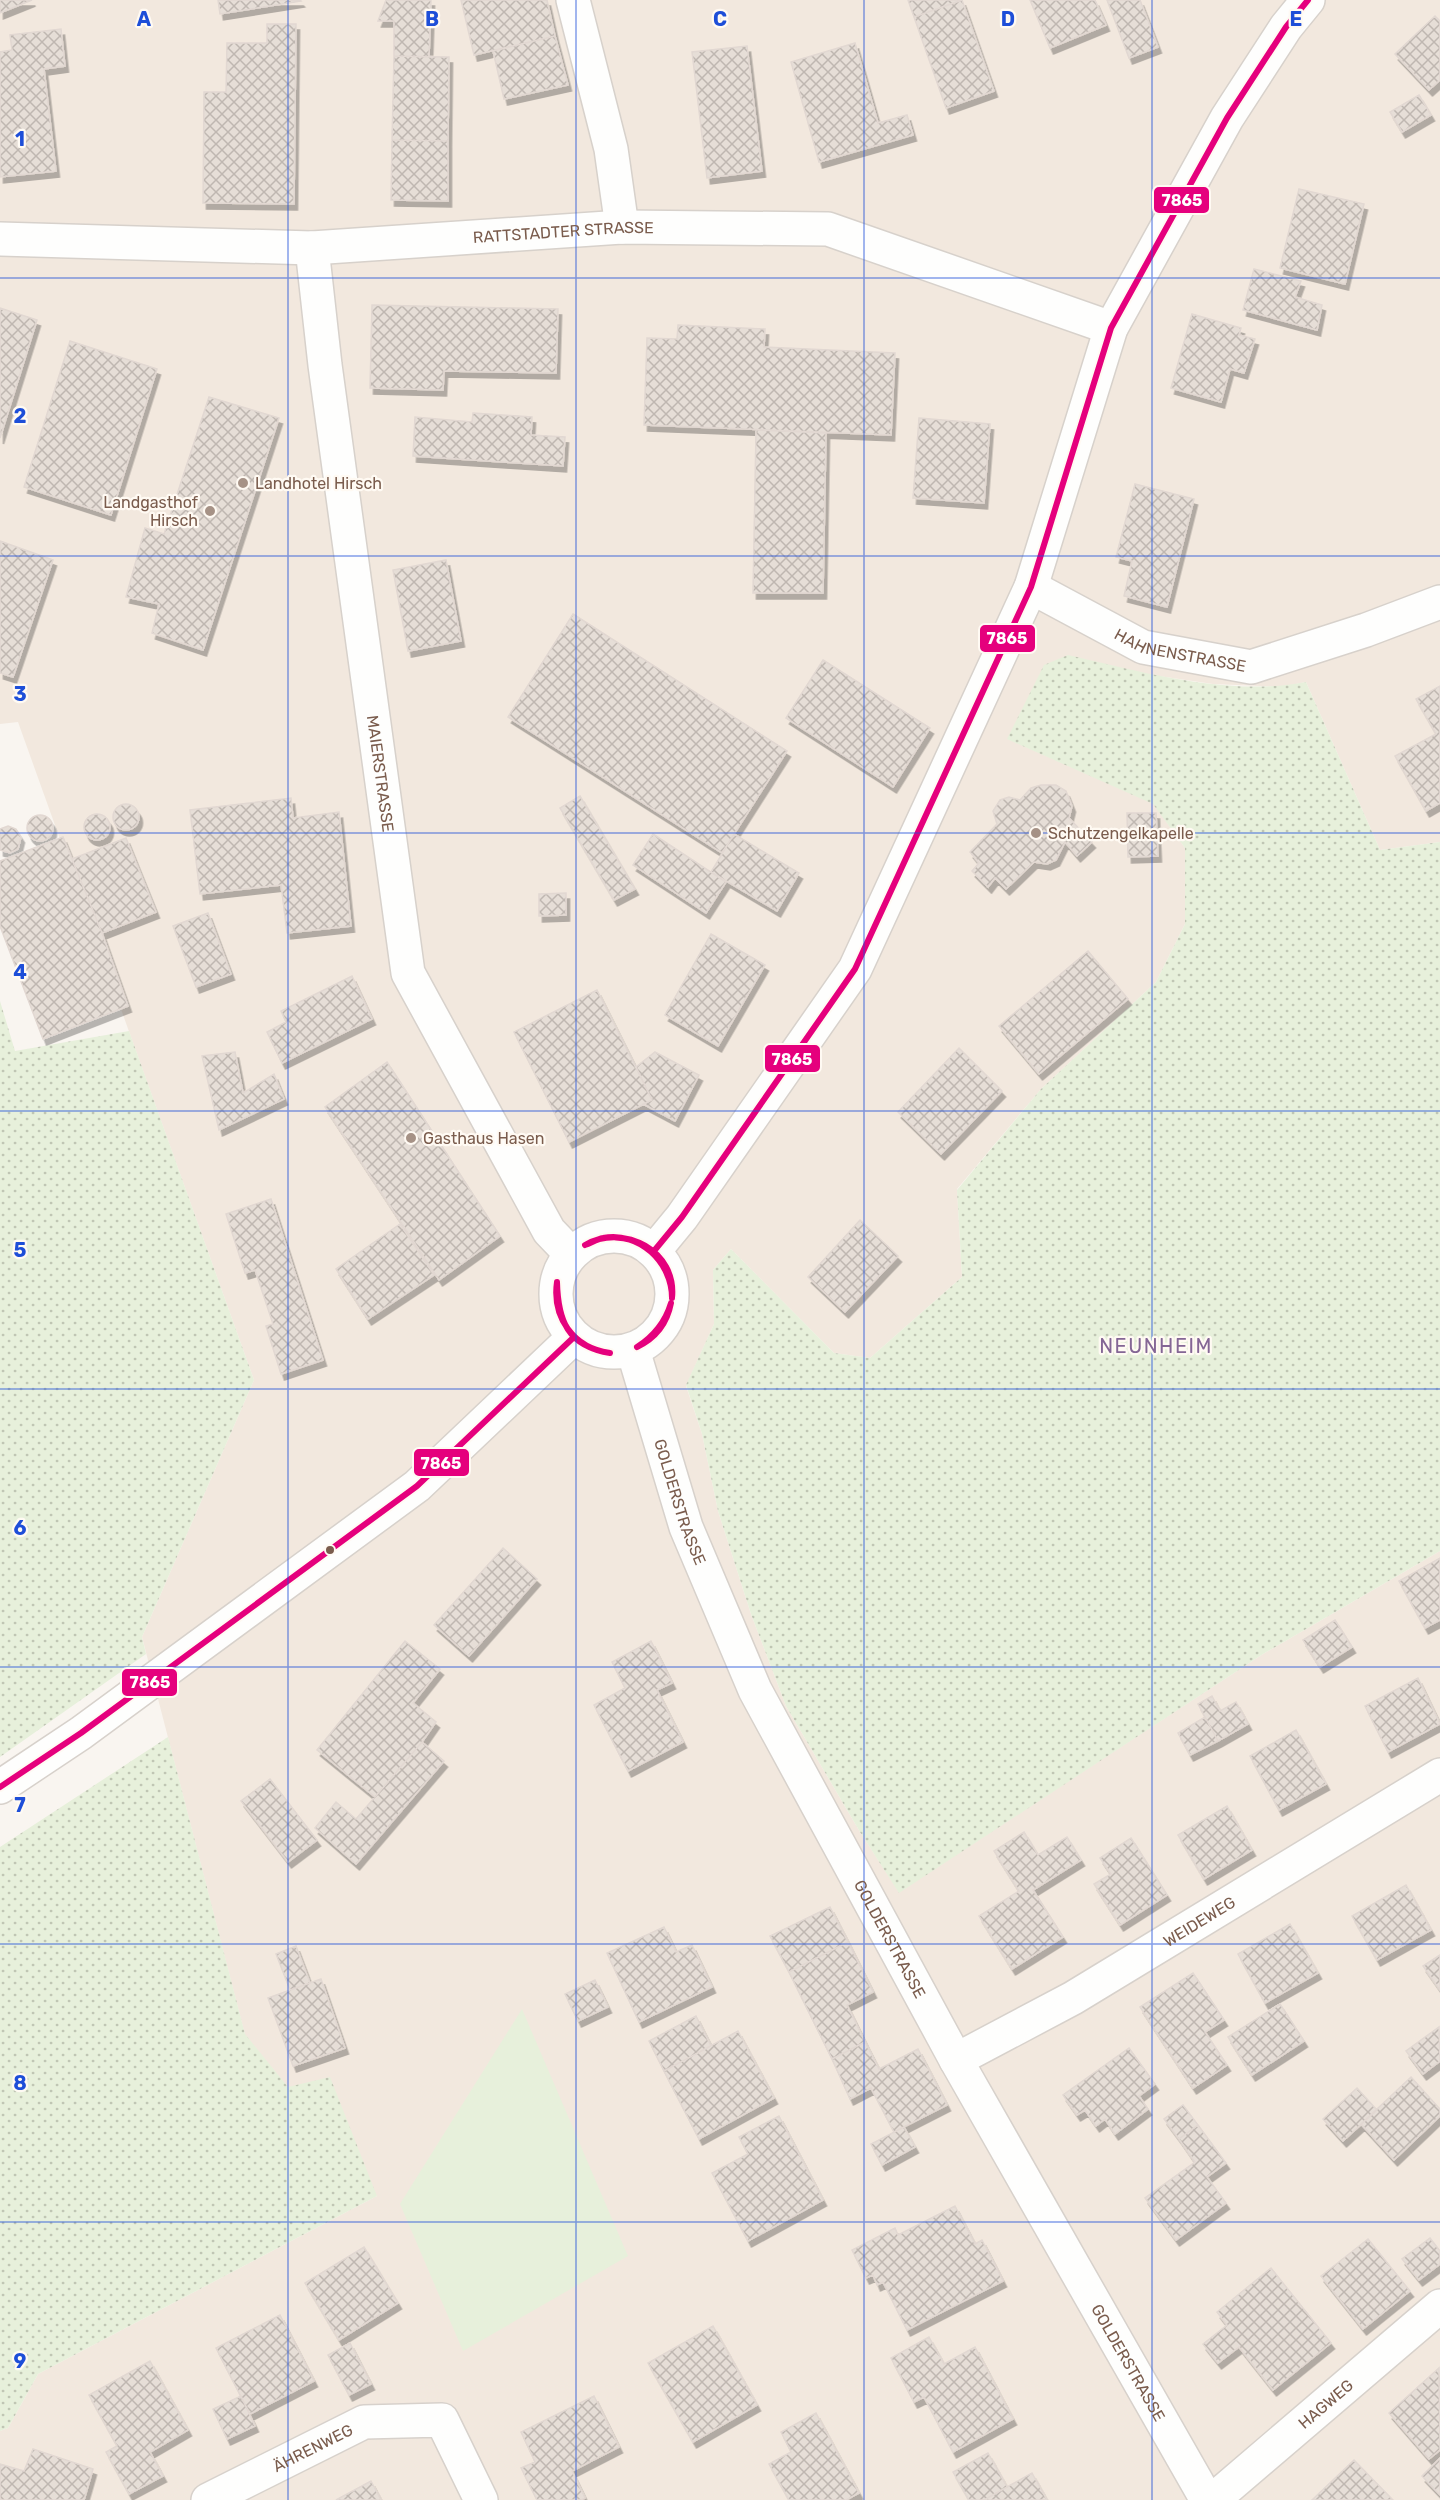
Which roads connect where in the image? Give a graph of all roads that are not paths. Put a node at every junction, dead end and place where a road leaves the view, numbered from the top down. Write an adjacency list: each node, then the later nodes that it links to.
1 (573, 0): 3 (street)
2 (1308, 0): 6 (street)
3 (622, 227): 5 (street, RATTSTADTER STRASSE); 6 (street, RATTSTADTER STRASSE)
4 (0, 239): 5 (street, RATTSTADTER STRASSE)
5 (312, 248): 10 (street, MAIERSTRASSE)
6 (1112, 328): 7 (street)
7 (1030, 586): 8 (street, HAHNENSTRASSE); 9 (street)
8 (1440, 602)
9 (654, 1251): 10 (street); 12 (street)
10 (571, 1254): 11 (street)
11 (574, 1337): 12 (street); 14 (street)
12 (633, 1350): 15 (street, GOLDERSTRASSE)
13 (1440, 1775): 15 (street, WEIDEWEG)
14 (0, 1787)
15 (956, 2060): 19 (street, GOLDERSTRASSE)
16 (1440, 2306): 20 (street, HAGWEG)
17 (208, 2500): 18 (street, ÄHRENWEG)
18 (481, 2500)
19 (1207, 2500)
20 (1213, 2500)

